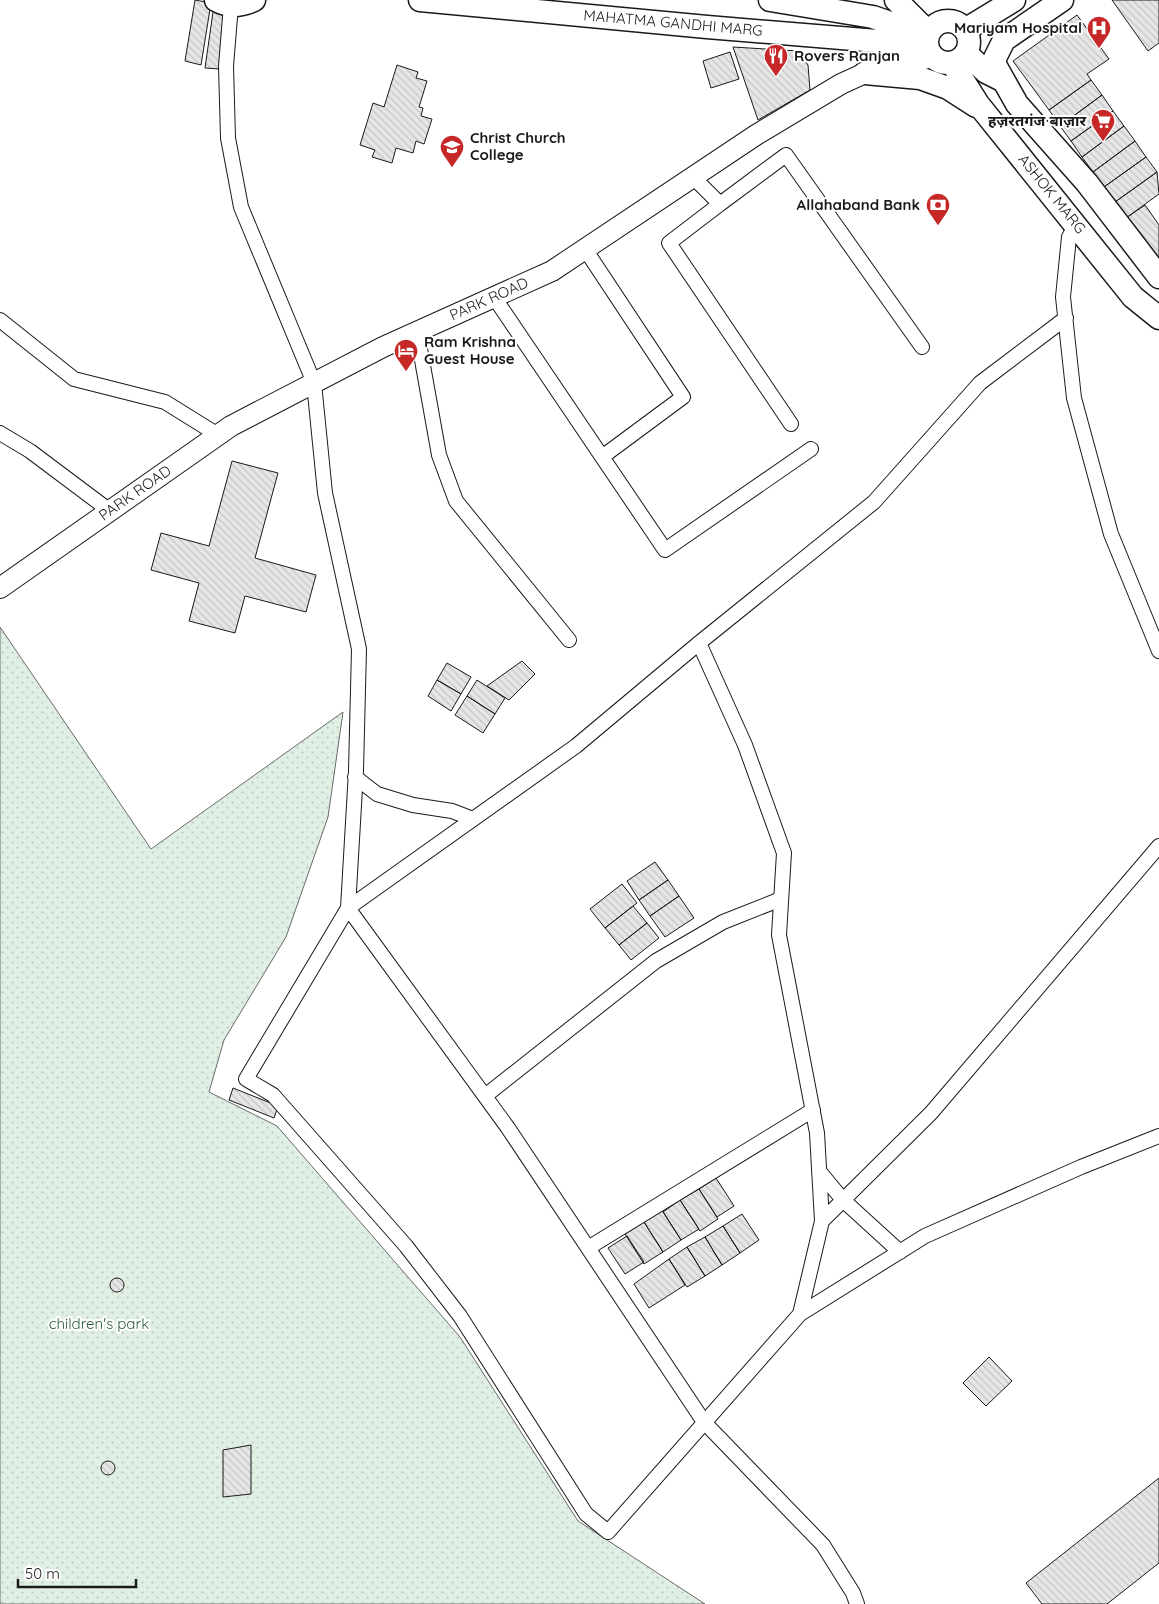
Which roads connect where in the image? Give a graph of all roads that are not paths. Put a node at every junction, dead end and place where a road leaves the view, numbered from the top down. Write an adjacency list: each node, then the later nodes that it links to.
1 (254, 0): 8 (main road)
2 (420, 0): 10 (main road, MAHATMA GANDHI MARG)
3 (770, 0): 10 (main road)
4 (896, 0): 10 (main road, ASHOK MARG)
5 (919, 0): 10 (main road, ASHOK MARG)
6 (1014, 0): 9 (main road)
7 (1062, 0): 12 (main road)
8 (224, 3): 25 (street)
9 (965, 30): 10 (main road); 10 (main road, MAHATMA GANDHI MARG)
10 (938, 44): 11 (street, PARK ROAD); 12 (main road, ASHOK MARG); 13 (main road, ASHOK MARG)
11 (865, 73): 13 (main road); 14 (street, PARK ROAD)
12 (1004, 81): 18 (main road)
13 (989, 115): 16 (main road, ASHOK MARG)
14 (693, 177): 15 (street); 17 (street, PARK ROAD)
15 (720, 204): 24 (street); 26 (street)
16 (1076, 224): 20 (street); 21 (main road, ASHOK MARG)
17 (585, 249): 19 (street, PARK ROAD); 30 (street)
18 (1159, 277)
19 (494, 297): 23 (street, PARK ROAD); 30 (street)
20 (1066, 318): 34 (street); 35 (street)
21 (1159, 318)
22 (0, 320): 28 (street)
23 (417, 332): 25 (street, PARK ROAD); 33 (street)
24 (922, 347)
25 (314, 383): 28 (street, PARK ROAD); 36 (street)
26 (791, 424)
27 (0, 433): 31 (street)
28 (218, 435): 31 (street, PARK ROAD)
29 (811, 449): 30 (street)
30 (602, 457)
31 (110, 511): 32 (street, PARK ROAD)
32 (0, 588)
33 (569, 640)
34 (699, 643): 37 (street); 39 (street)
35 (1159, 650)
36 (355, 777): 37 (street); 40 (street)
37 (473, 819): 40 (street)
38 (1159, 846): 45 (street)
39 (781, 900): 41 (street); 42 (street)
40 (348, 908): 41 (street); 50 (street)
41 (485, 1096): 47 (street)
42 (813, 1110): 44 (street); 47 (street)
43 (1159, 1136): 48 (street)
44 (819, 1171): 45 (street); 46 (street)
45 (843, 1200): 46 (street); 48 (street)
46 (822, 1221): 49 (street)
47 (588, 1248): 50 (street)
48 (900, 1252): 49 (street)
49 (800, 1314): 50 (street)
50 (704, 1422): 51 (street)
51 (857, 1604)

